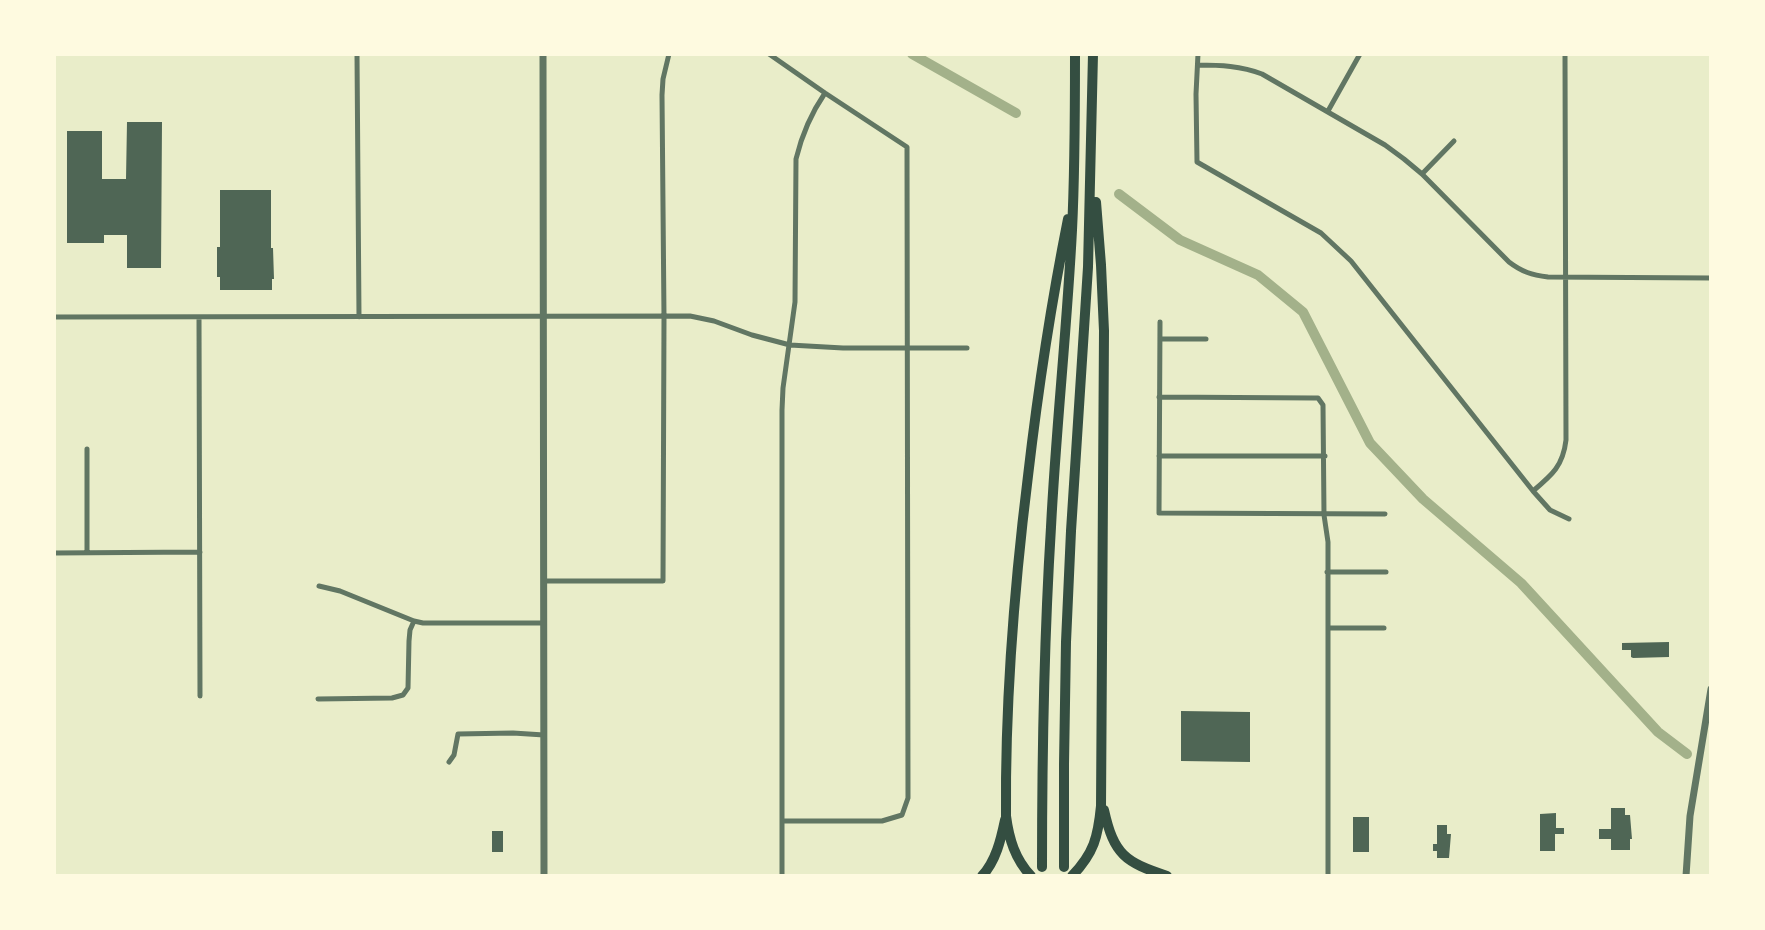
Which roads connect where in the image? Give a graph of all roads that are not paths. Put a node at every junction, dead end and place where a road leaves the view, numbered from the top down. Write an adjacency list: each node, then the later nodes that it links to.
1 (358, 54): 21 (street)
2 (543, 54): 22 (street)
3 (669, 54): 23 (street)
4 (769, 54): 11 (street)
5 (1075, 54): 16 (highway)
6 (1093, 54): 14 (highway)
7 (1198, 54): 10 (street)
8 (1360, 54): 12 (street)
9 (1565, 54): 17 (street)
10 (1198, 65): 12 (street); 34 (street)
11 (825, 93): 27 (street); 28 (street)
12 (1328, 111): 15 (street)
13 (1454, 141): 15 (street)
14 (1092, 150): 56 (highway); 60 (highway)
15 (1422, 174): 17 (street)
16 (1074, 186): 57 (highway); 59 (highway)
17 (1565, 277): 18 (street); 34 (street)
18 (1711, 278)
19 (54, 317): 20 (street)
20 (199, 317): 21 (street); 39 (street)
21 (359, 317): 22 (street)
22 (543, 317): 23 (street); 43 (street)
23 (664, 317): 27 (street); 43 (street)
24 (1160, 322): 25 (street)
25 (1160, 339): 26 (street); 30 (street)
26 (1206, 339)
27 (790, 345): 28 (street); 58 (street)
28 (908, 348): 29 (street); 58 (street)
29 (967, 348)
30 (1159, 397): 32 (street); 33 (street)
31 (87, 449): 40 (street)
32 (1159, 456): 33 (street); 36 (street)
33 (1325, 456): 36 (street)
34 (1533, 491): 37 (street)
35 (1385, 514): 36 (street)
36 (1324, 515): 41 (street)
37 (1569, 519)
38 (54, 552): 40 (street)
39 (200, 552): 40 (street); 50 (street)
40 (87, 553)
41 (1327, 572): 42 (street); 47 (street)
42 (1386, 572)
43 (544, 581): 46 (street)
44 (319, 586): 45 (street)
45 (414, 621): 46 (street); 51 (street)
46 (544, 623): 53 (street)
47 (1328, 628): 48 (street); 66 (street)
48 (1384, 628)
49 (1711, 690): 52 (street)
50 (200, 696)
51 (318, 699)
52 (1703, 733): 54 (street); 67 (street)
53 (544, 735): 55 (street); 61 (street)
54 (1711, 739)
55 (449, 762)
56 (1101, 790): 60 (highway); 65 (highway)
57 (1006, 806): 63 (highway); 64 (highway)
58 (783, 821): 62 (street)
59 (1042, 867)
60 (1068, 871)
61 (544, 876)
62 (782, 876)
63 (982, 876)
64 (1031, 876)
65 (1167, 876)
66 (1328, 876)
67 (1686, 876)

